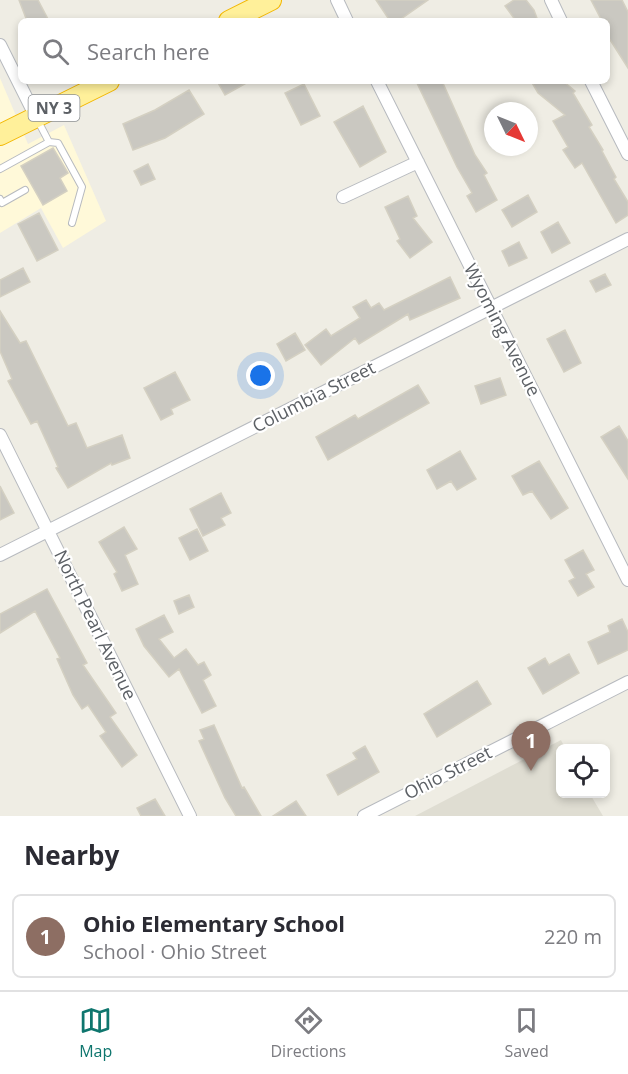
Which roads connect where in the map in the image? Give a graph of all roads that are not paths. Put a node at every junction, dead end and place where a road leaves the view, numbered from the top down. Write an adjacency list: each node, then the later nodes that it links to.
1 (271, 0): 4 (highway)
2 (337, 0): 5 (street)
3 (551, 0): 6 (street)
4 (235, 18)
5 (346, 18)
6 (560, 18)
7 (0, 45): 8 (street)
8 (18, 81)
9 (20, 84): 13 (street)
10 (102, 84): 13 (highway, NY 3)
11 (379, 84): 17 (street, Wyoming Avenue)
12 (593, 84): 16 (street)
13 (36, 117): 14 (highway, NY 3); 15 (lane)
14 (0, 135)
15 (49, 142): 18 (lane); 22 (lane)
16 (628, 154)
17 (418, 162): 20 (street); 24 (street, Wyoming Avenue)
18 (0, 169)
19 (25, 190): 21 (lane)
20 (343, 197)
21 (0, 199)
22 (72, 223)
23 (628, 239): 24 (street, Columbia Street)
24 (491, 308): 26 (street, Columbia Street); 28 (street, Wyoming Avenue)
25 (0, 435): 26 (street, North Pearl Avenue)
26 (48, 530): 27 (street, Columbia Street); 30 (street, North Pearl Avenue)
27 (0, 555)
28 (628, 580)
29 (628, 682): 31 (street, Ohio Street)
30 (190, 816)
31 (364, 816)

